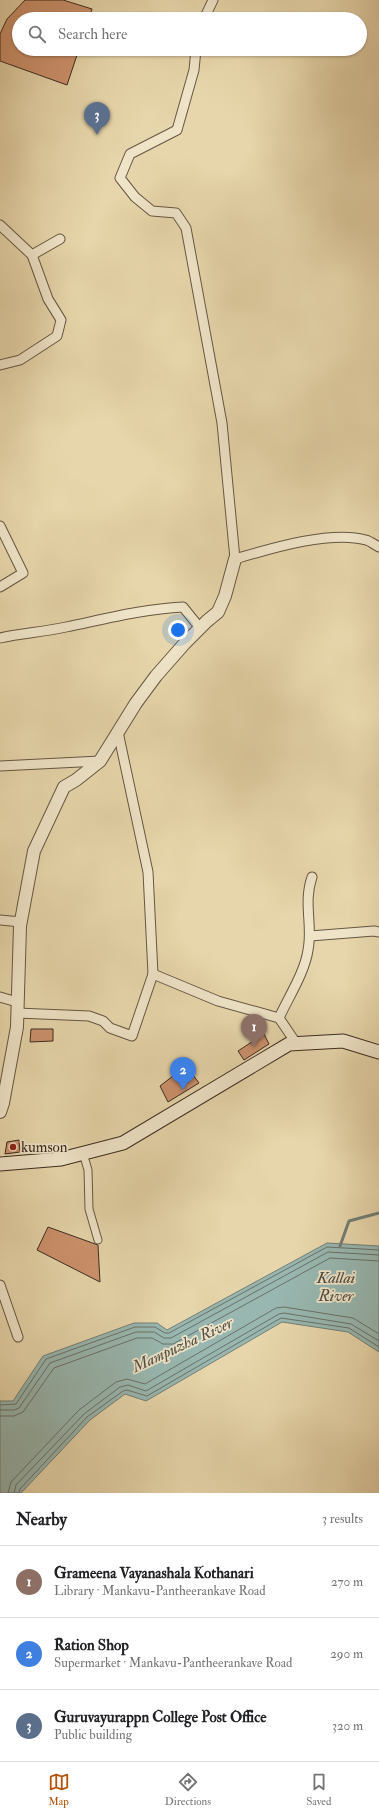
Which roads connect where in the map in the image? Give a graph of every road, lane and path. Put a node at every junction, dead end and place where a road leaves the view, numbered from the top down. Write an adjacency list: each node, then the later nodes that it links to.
1 (213, 0): 2 (street)
2 (207, 12)
3 (195, 56): 10 (street)
4 (0, 225): 6 (street)
5 (60, 239): 6 (street)
6 (32, 254): 7 (street)
7 (0, 365)
8 (0, 526): 11 (street)
9 (379, 547): 10 (street)
10 (235, 559): 12 (street)
11 (0, 587)
12 (200, 628): 13 (street); 14 (street)
13 (0, 638)
14 (118, 732): 15 (street); 22 (street)
15 (100, 761): 16 (street); 19 (street)
16 (0, 766)
17 (312, 877): 21 (street)
18 (0, 920): 19 (street)
19 (21, 922): 24 (street)
20 (379, 932): 21 (street)
21 (310, 936): 25 (street)
22 (153, 974): 24 (street); 25 (street)
23 (0, 997): 24 (street)
24 (17, 1008): 28 (street)
25 (279, 1018): 26 (street)
26 (296, 1043): 27 (main road); 29 (main road)
27 (379, 1052)
28 (0, 1112)
29 (84, 1153): 30 (main road); 31 (street)
30 (0, 1164)
31 (98, 1240)
32 (0, 1285): 33 (street)
33 (18, 1337)

